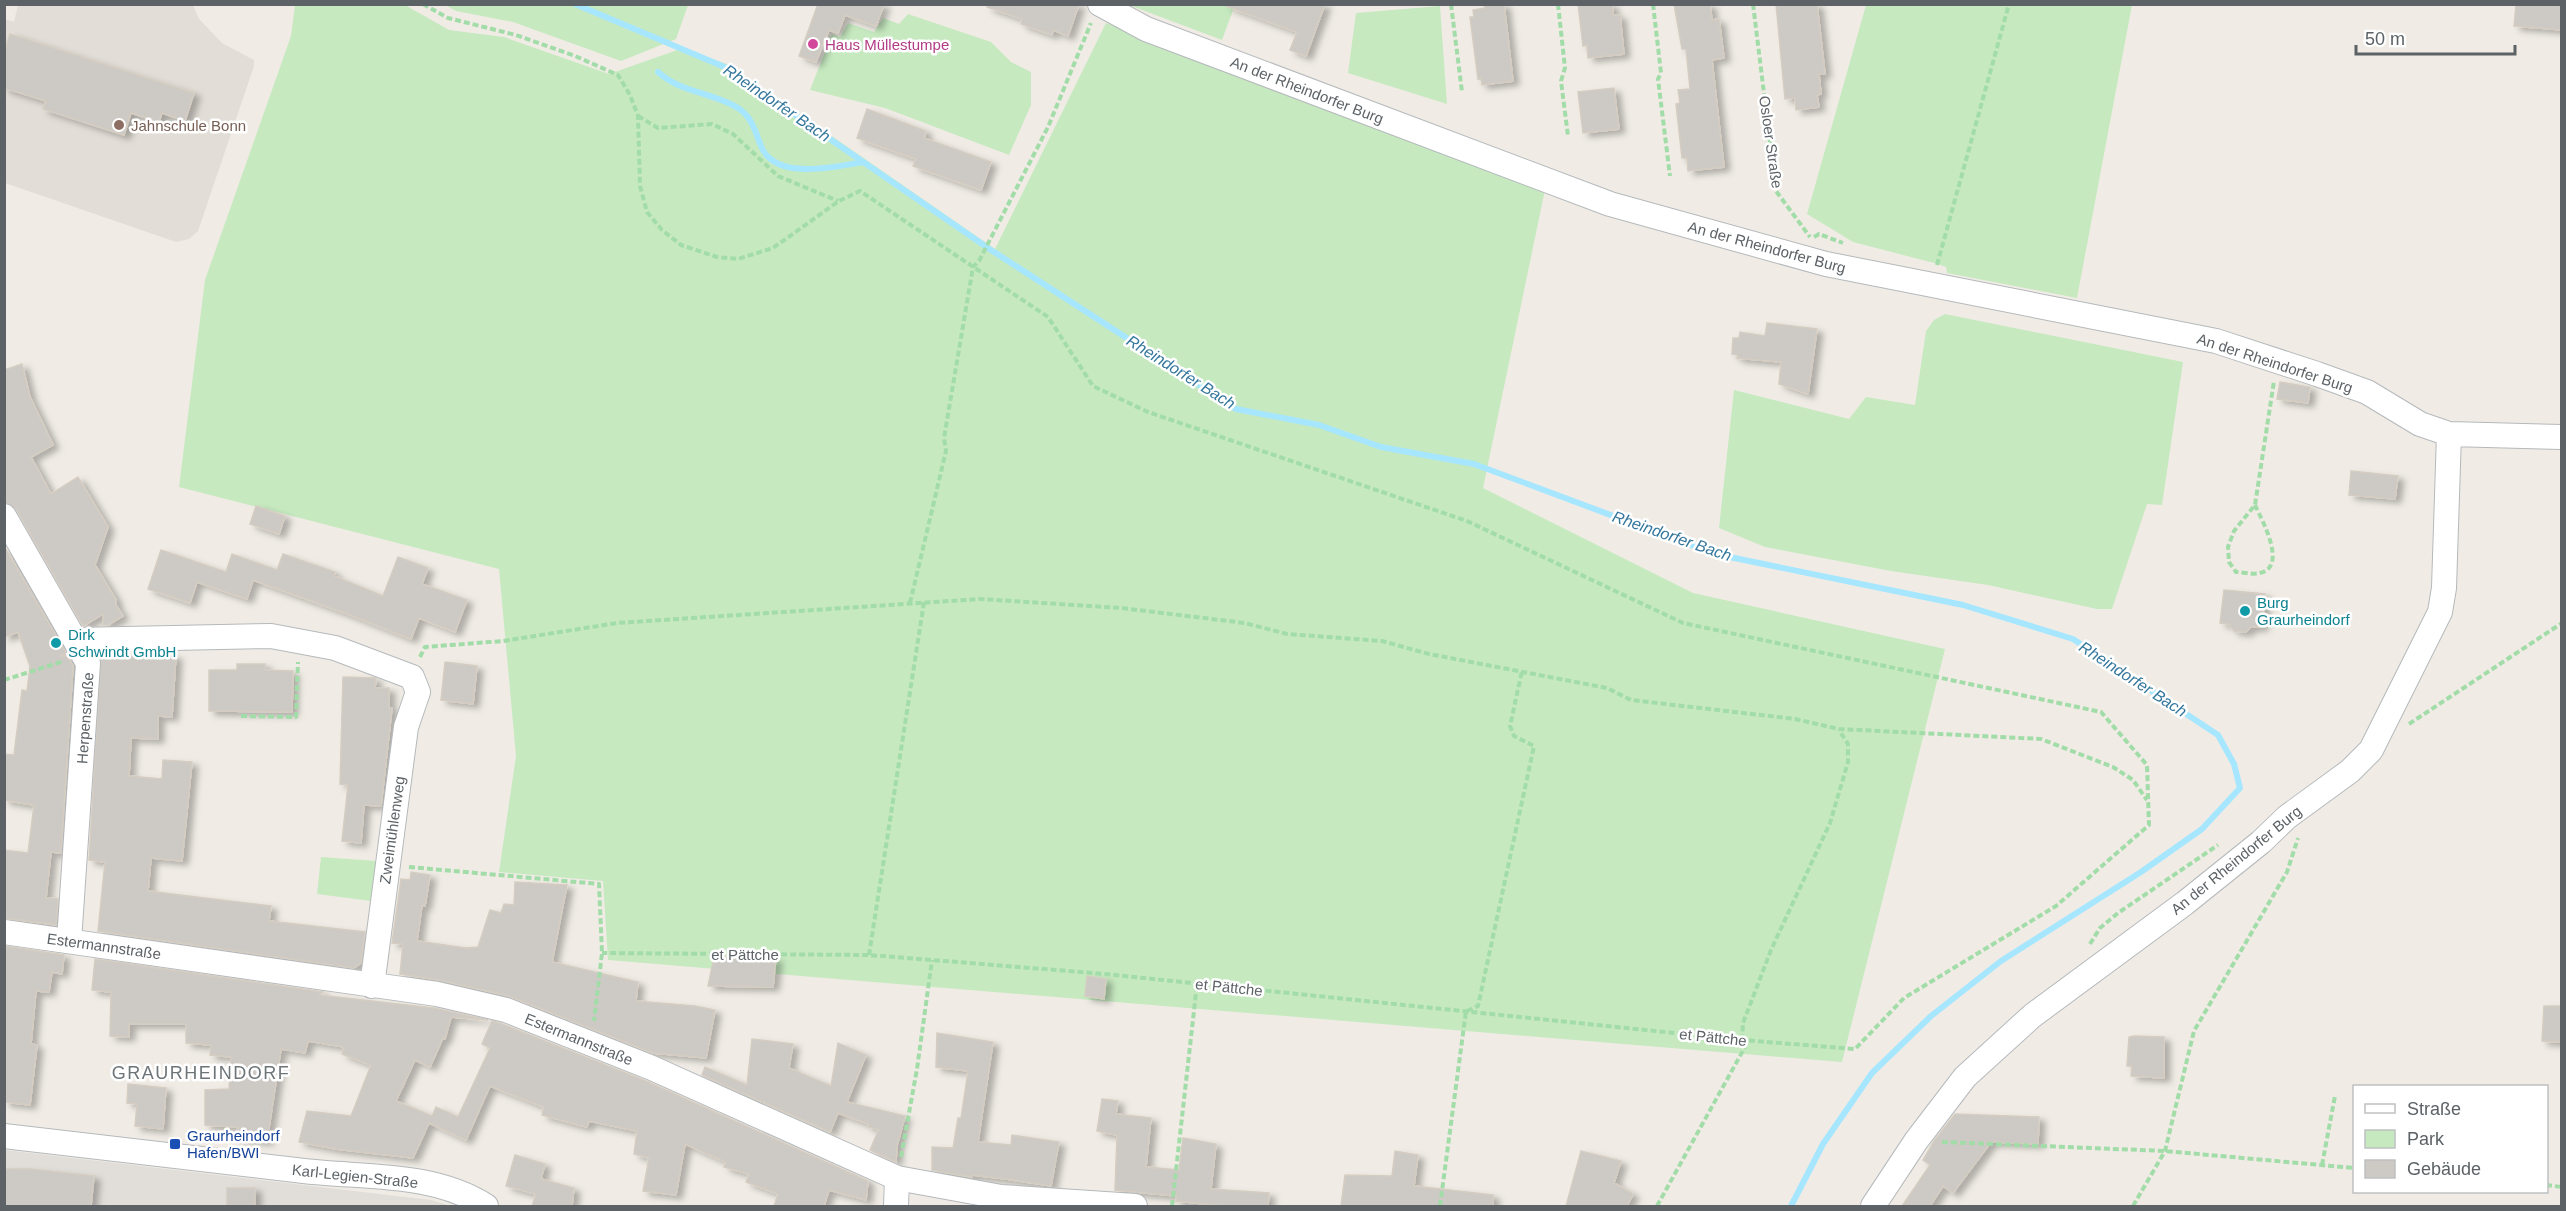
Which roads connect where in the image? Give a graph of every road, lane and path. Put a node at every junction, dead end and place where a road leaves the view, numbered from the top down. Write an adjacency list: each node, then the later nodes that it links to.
1 (423, 4): 9 (path)
2 (1451, 4): 8 (path)
3 (1558, 4): 10 (path)
4 (1653, 4): 11 (path)
5 (1753, 4): 13 (path, Osloer Straße)
6 (2009, 4): 14 (path)
7 (1097, 10): 13 (street, An der Rheindorfer Burg); 15 (path)
8 (1462, 92)
9 (638, 116): 12 (path); 12 (path)
10 (1568, 136)
11 (1670, 176)
12 (839, 201): 15 (path)
13 (1826, 264): 16 (street, An der Rheindorfer Burg)
14 (1938, 264)
15 (974, 267): 22 (path); 32 (path)
16 (2277, 361): 17 (street, An der Rheindorfer Burg); 19 (path)
17 (2449, 434): 18 (street, An der Rheindorfer Burg); 33 (street, An der Rheindorfer Burg)
18 (2562, 437)
19 (2255, 505): 19 (path)
20 (4, 516): 25 (street, Herpenstraße)
21 (924, 602): 22 (path); 26 (path); 39 (path)
22 (910, 603): 27 (path)
23 (2562, 622): 31 (path)
24 (298, 640): 25 (street); 27 (street); 29 (path)
25 (76, 648): 28 (path); 37 (street, Herpenstraße)
26 (1522, 671): 30 (path); 44 (path)
27 (412, 677): 35 (street, Zweimühlenweg)
28 (4, 680)
29 (241, 716)
30 (1839, 729): 32 (path); 45 (path)
31 (2400, 731)
32 (2148, 801): 45 (path, et Pättche)
33 (2287, 817): 41 (street, An der Rheindorfer Burg); 50 (path)
34 (2219, 844): 41 (path)
35 (387, 865): 38 (path); 43 (street, Zweimühlenweg)
36 (4, 932): 37 (street, Estermannstraße)
37 (69, 941): 43 (street, Estermannstraße)
38 (602, 953): 39 (path, et Pättche); 46 (path)
39 (869, 955): 40 (path, et Pättche)
40 (932, 960): 42 (path, et Pättche); 53 (path)
41 (2096, 968): 49 (street, An der Rheindorfer Burg)
42 (1197, 984): 44 (path, et Pättche); 57 (path)
43 (372, 986): 46 (street, Estermannstraße)
44 (1466, 1011): 45 (path, et Pättche); 58 (path)
45 (1742, 1040): 59 (path)
46 (591, 1045): 53 (street, Estermannstraße)
47 (2335, 1096): 51 (path)
48 (4, 1136): 54 (street, Karl-Legien-Straße)
49 (1916, 1141): 50 (path); 60 (street, An der Rheindorfer Burg)
50 (2165, 1151): 51 (path); 61 (path)
51 (2322, 1165): 52 (path)
52 (2353, 1168)
53 (897, 1178): 55 (street); 56 (street, Estermannstraße)
54 (486, 1206)
55 (896, 1206)
56 (1135, 1206)
57 (1172, 1206)
58 (1440, 1206)
59 (1657, 1206)
60 (1873, 1206)
61 (2133, 1206)

